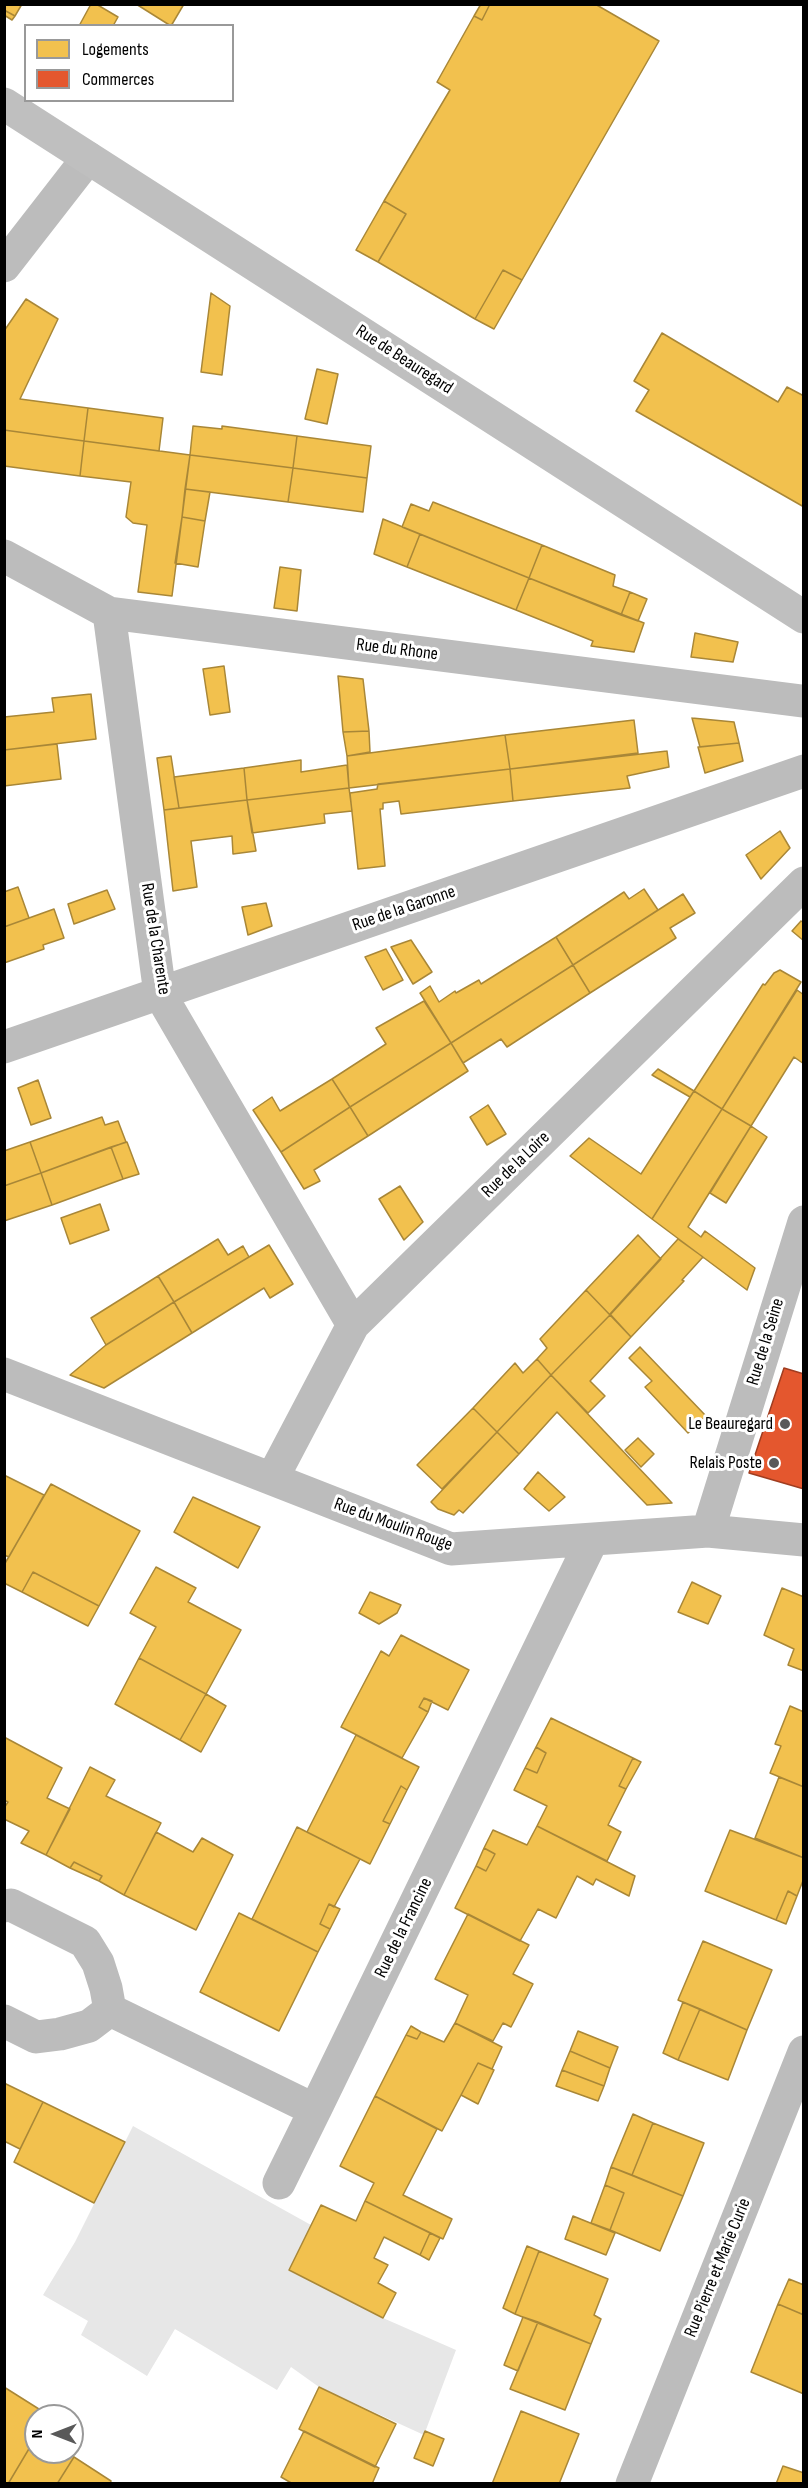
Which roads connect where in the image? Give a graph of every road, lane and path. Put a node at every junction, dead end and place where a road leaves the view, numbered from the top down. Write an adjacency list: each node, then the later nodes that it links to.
1 (4, 104): 2 (street, Rue de Beauregard)
2 (88, 158): 3 (street); 6 (street, Rue de Beauregard)
3 (4, 266)
4 (4, 556): 5 (street, Rue du Rhone)
5 (109, 613): 7 (street, Rue du Rhone); 10 (street, Rue de la Charente)
6 (804, 618)
7 (803, 705)
8 (804, 771): 10 (street, Rue de la Garonne)
9 (804, 883): 13 (street, Rue de la Loire)
10 (160, 994): 11 (street, Rue de la Garonne); 13 (street, Rue de la Charente)
11 (4, 1047)
12 (804, 1222): 16 (street, Rue de la Seine)
13 (353, 1325): 15 (street, Rue de la Loire)
14 (4, 1374): 15 (street, Rue du Moulin Rouge)
15 (272, 1479): 17 (street, Rue du Moulin Rouge)
16 (708, 1531): 17 (street, Rue du Moulin Rouge); 18 (street, Rue du Moulin Rouge)
17 (592, 1540): 23 (street, Rue de la Francine)
18 (804, 1540)
19 (4, 1906): 20 (street)
20 (110, 2010): 21 (street); 23 (street)
21 (4, 2021)
22 (804, 2052): 25 (street, Rue Pierre et Marie Curie)
23 (315, 2110): 24 (street, Rue de la Francine)
24 (279, 2183)
25 (632, 2484)

